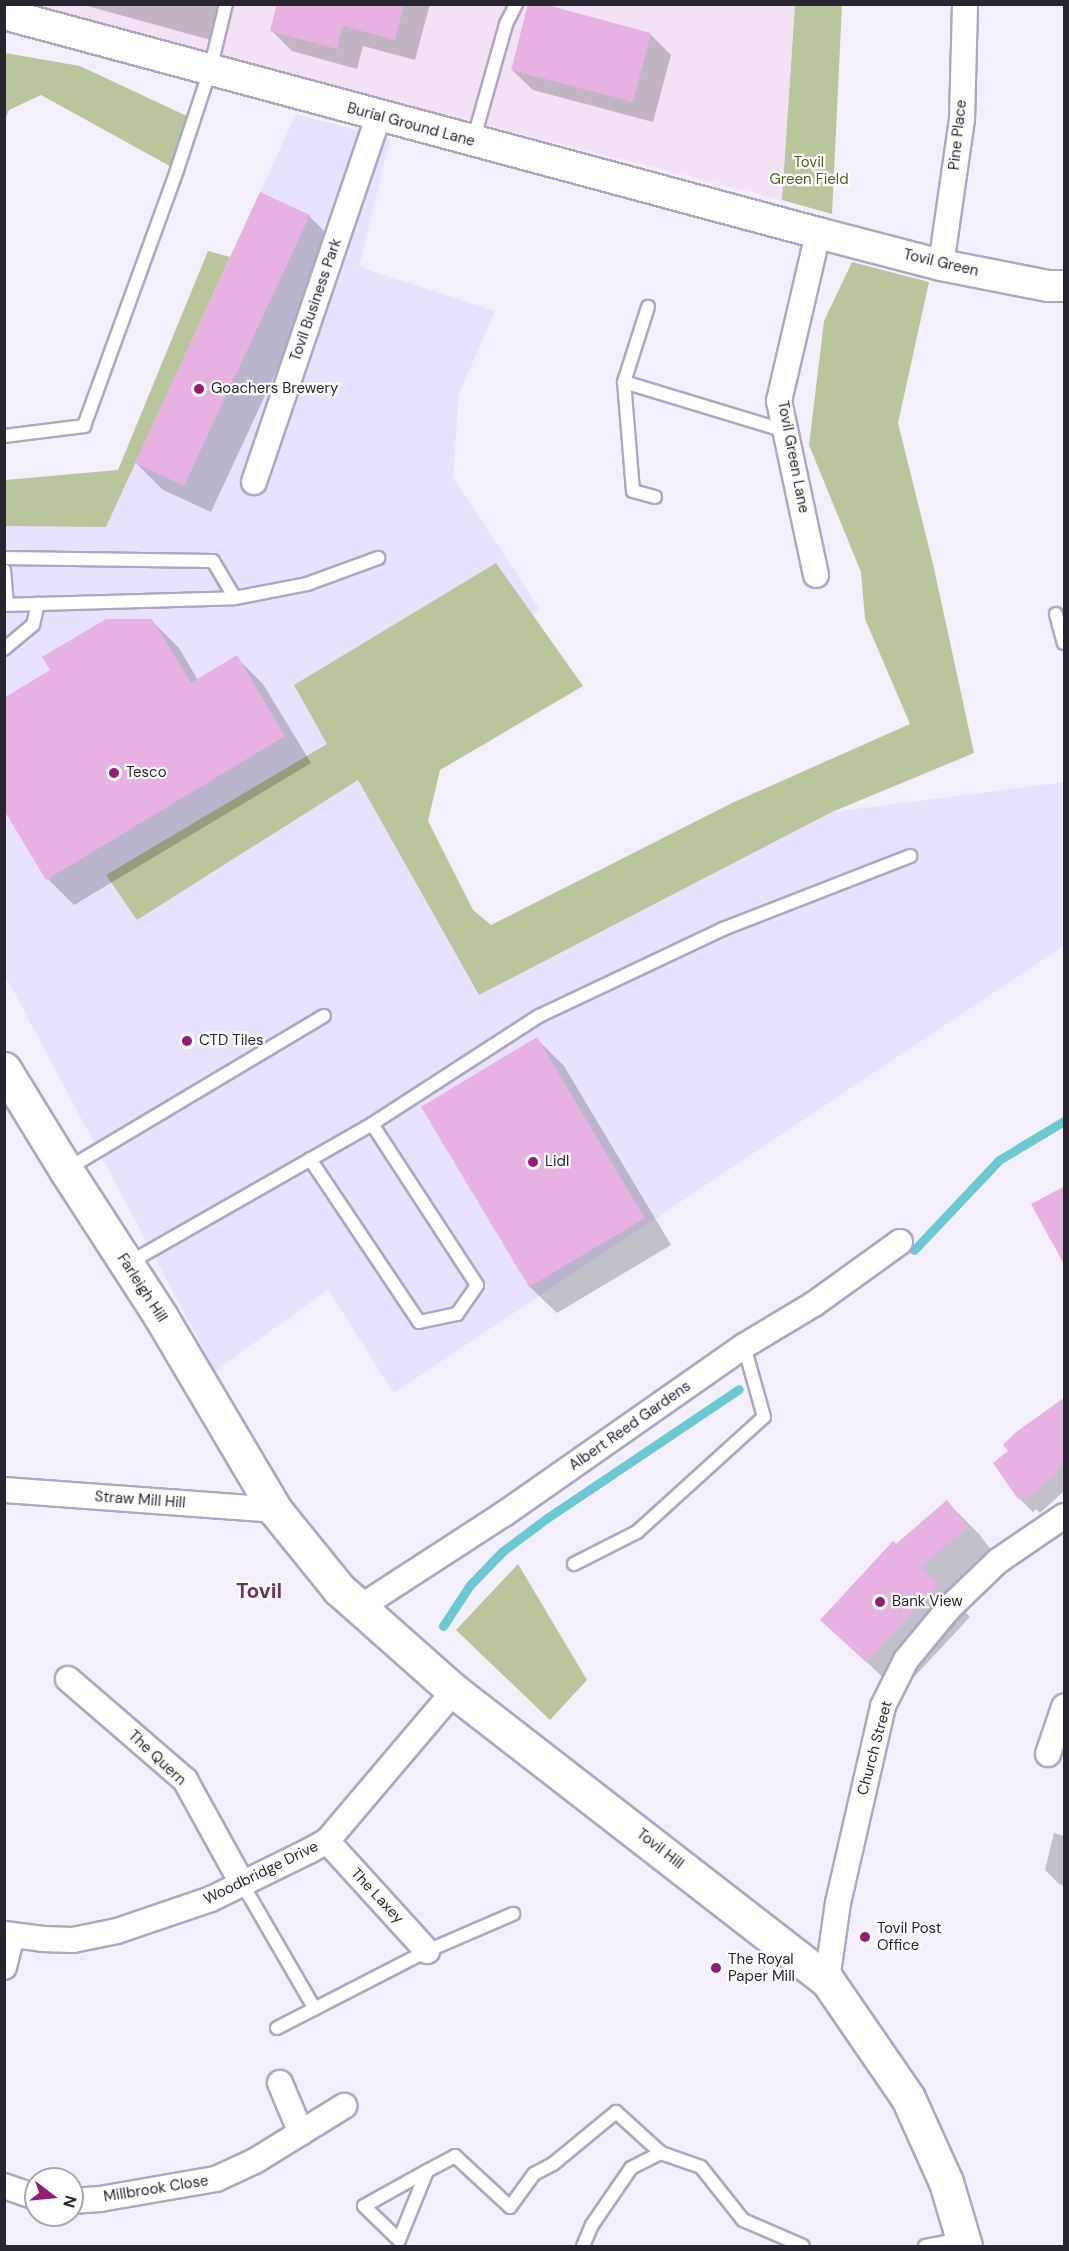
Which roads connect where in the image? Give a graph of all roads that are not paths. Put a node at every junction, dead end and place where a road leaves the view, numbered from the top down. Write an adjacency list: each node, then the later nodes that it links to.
1 (226, 4): 5 (lane)
2 (516, 4): 7 (lane)
3 (965, 4): 9 (street, Pine Place)
4 (4, 14): 5 (street, Burial Ground Lane)
5 (210, 70): 6 (street, Burial Ground Lane); 14 (lane)
6 (378, 117): 7 (street, Burial Ground Lane); 15 (street, Tovil Business Park)
7 (473, 142): 8 (street, Burial Ground Lane)
8 (818, 233): 9 (street, Tovil Green); 13 (street, Tovil Green Lane)
9 (941, 265): 10 (street, Tovil Green)
10 (1065, 286)
11 (648, 307): 12 (lane)
12 (624, 382): 13 (lane); 16 (lane)
13 (785, 431): 20 (street, Tovil Green Lane)
14 (4, 436)
15 (254, 482)
16 (655, 497)
17 (4, 558): 21 (lane)
18 (378, 558): 21 (lane)
19 (4, 570): 22 (lane)
20 (816, 575)
21 (235, 598): 23 (lane)
22 (6, 604): 23 (lane)
23 (38, 604): 26 (lane)
24 (1056, 614): 25 (lane)
25 (1065, 643)
26 (4, 648)
27 (910, 856): 30 (lane)
28 (324, 1016): 32 (lane)
29 (4, 1069): 32 (main road, Farleigh Hill)
30 (372, 1124): 31 (lane); 31 (lane)
31 (310, 1159): 34 (lane)
32 (66, 1170): 34 (main road, Farleigh Hill)
33 (900, 1242): 35 (street, Albert Reed Gardens)
34 (126, 1264): 37 (main road, Farleigh Hill)
35 (744, 1346): 39 (lane); 40 (street, Albert Reed Gardens)
36 (4, 1490): 37 (street, Straw Mill Hill)
37 (275, 1510): 40 (main road, Tovil Hill)
38 (1065, 1516): 51 (street, Church Street)
39 (574, 1564)
40 (359, 1608): 42 (main road, Tovil Hill)
41 (68, 1679): 46 (street, The Quern)
42 (454, 1691): 45 (street, Woodbridge Drive); 51 (main road, Tovil Hill)
43 (1065, 1707): 44 (street)
44 (1048, 1754)
45 (327, 1841): 46 (street, Woodbridge Drive); 49 (street, The Laxey)
46 (243, 1885): 48 (street, Woodbridge Drive); 52 (lane)
47 (513, 1914): 49 (lane)
48 (8, 1935): 50 (street)
49 (427, 1951): 52 (lane)
50 (4, 1967)
51 (827, 1980): 62 (main road, Tovil Hill)
52 (315, 2009): 53 (lane)
53 (277, 2028)
54 (280, 2083): 56 (street)
55 (344, 2106): 56 (street, Millbrook Close)
56 (301, 2133): 61 (street, Millbrook Close)
57 (661, 2153): 58 (lane); 63 (lane); 64 (lane)
58 (427, 2170): 58 (lane)
59 (4, 2186): 60 (street)
60 (24, 2193)
61 (84, 2200)
62 (964, 2243): 65 (lane)
63 (583, 2247)
64 (802, 2247)
65 (925, 2247)

